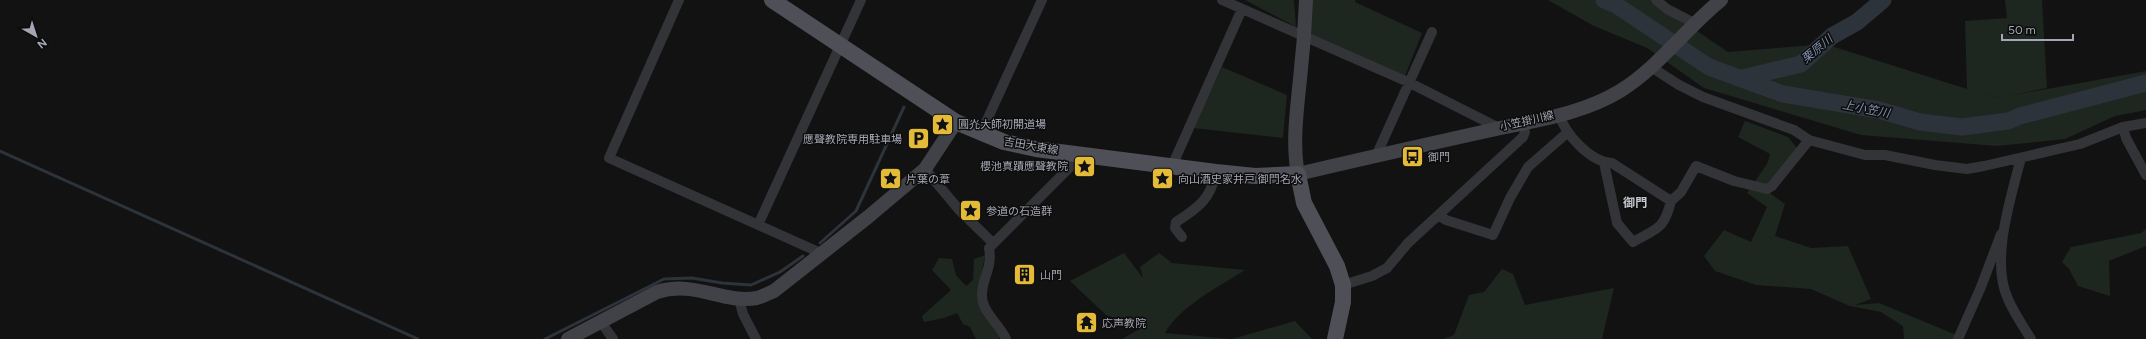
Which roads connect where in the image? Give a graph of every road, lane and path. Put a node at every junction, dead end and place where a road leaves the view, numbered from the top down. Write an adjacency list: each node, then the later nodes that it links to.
1 (679, 0): 37 (street)
2 (772, 0): 13 (main road, 吉田大東線)
3 (861, 0): 13 (street)
4 (1042, 0): 23 (street)
5 (1222, 0): 9 (street)
6 (1306, 0): 12 (street)
7 (1656, 0): 10 (street)
8 (1722, 0): 10 (street, 小笠掛川線)
9 (1242, 9): 12 (street); 29 (street)
10 (1691, 26): 14 (street, 小笠掛川線)
11 (1432, 32): 15 (street)
12 (1305, 36): 15 (street); 32 (street)
13 (840, 45): 17 (main road, 吉田大東線); 37 (street)
14 (1654, 64): 16 (street, 小笠掛川線); 24 (street)
15 (1408, 82): 21 (street); 26 (street)
16 (1559, 114): 18 (street, 小笠掛川線); 22 (street)
17 (956, 122): 23 (main road, 吉田大東線); 30 (street)
18 (1523, 122): 21 (street, 小笠掛川線); 35 (street)
19 (2146, 123): 20 (street)
20 (2123, 127): 27 (street); 33 (street)
21 (1499, 128): 26 (street, 小笠掛川線)
22 (1568, 132): 28 (street); 35 (street)
23 (981, 133): 25 (main road, 吉田大東線)
24 (1809, 140): 27 (street); 34 (street)
25 (1077, 154): 29 (main road, 吉田大東線); 39 (street)
26 (1376, 156): 32 (street, 小笠掛川線)
27 (2021, 158): 36 (street)
28 (1604, 163): 34 (street); 34 (street)
29 (1172, 166): 31 (main road, 吉田大東線)
30 (925, 169): 39 (street); 40 (street)
31 (1216, 172): 32 (main road, 吉田大東線); 38 (street)
32 (1298, 174): 41 (main road)
33 (2146, 175)
34 (1671, 201)
35 (1440, 216): 41 (street)
36 (2005, 222): 49 (street); 50 (street)
37 (758, 225): 40 (street)
38 (1182, 237)
39 (993, 243): 47 (street)
40 (823, 254): 42 (street)
41 (1343, 284): 48 (main road)
42 (739, 299): 43 (street); 46 (street)
43 (601, 322): 44 (street); 45 (street)
44 (568, 339)
45 (613, 339)
46 (756, 339)
47 (1006, 339)
48 (1336, 339)
49 (1958, 339)
50 (2031, 339)

